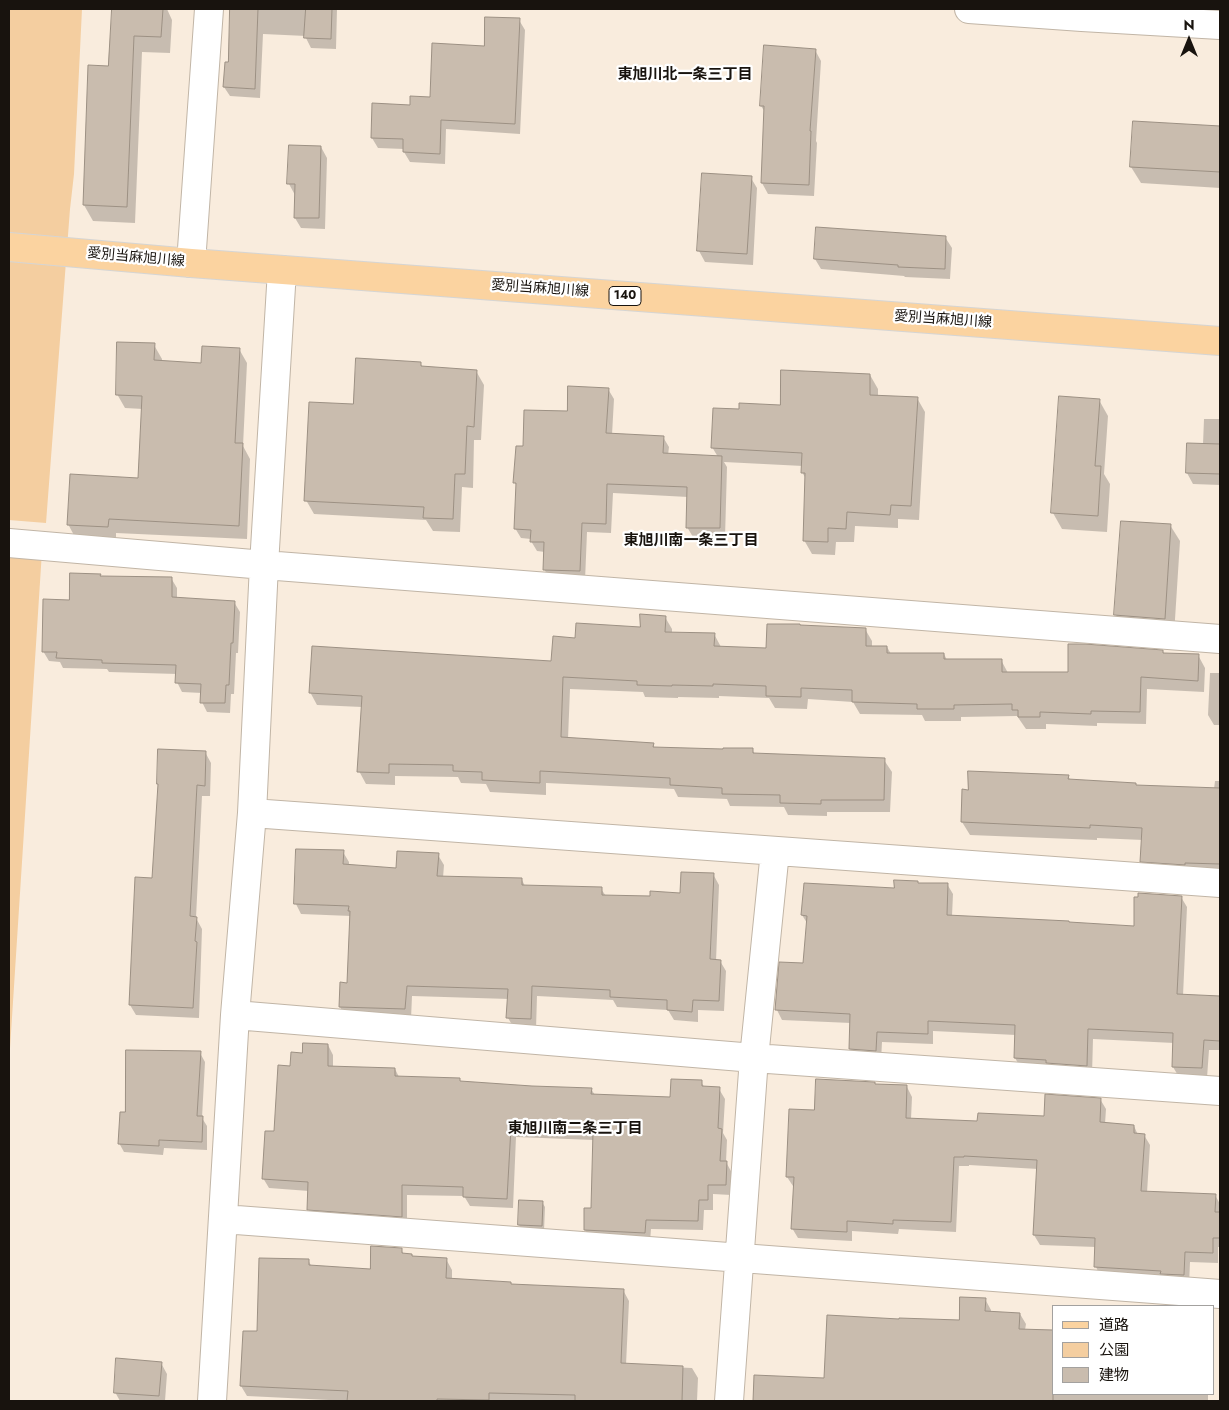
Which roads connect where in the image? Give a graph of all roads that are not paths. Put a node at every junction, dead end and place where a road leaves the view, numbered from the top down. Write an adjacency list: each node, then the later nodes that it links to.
1 (209, 9): 6 (street)
2 (969, 9): 3 (street)
3 (1083, 13): 4 (street)
4 (1220, 25)
5 (20, 248): 6 (main road, 愛別当麻旭川線 / 140)
6 (191, 264): 7 (main road, 愛別当麻旭川線 / 140)
7 (282, 270): 8 (main road, 愛別当麻旭川線 / 140); 10 (street)
8 (1220, 341)
9 (12, 543): 10 (street)
10 (264, 565): 11 (street); 12 (street)
11 (1220, 639)
12 (252, 813): 13 (street); 15 (street)
13 (775, 851): 14 (street); 16 (street)
14 (1220, 882)
15 (235, 1016): 16 (street); 18 (street)
16 (754, 1058): 17 (street); 19 (street)
17 (1220, 1091)
18 (223, 1219): 19 (street); 21 (street)
19 (740, 1258): 20 (street); 22 (street)
20 (1220, 1294)
21 (212, 1401)
22 (729, 1401)

